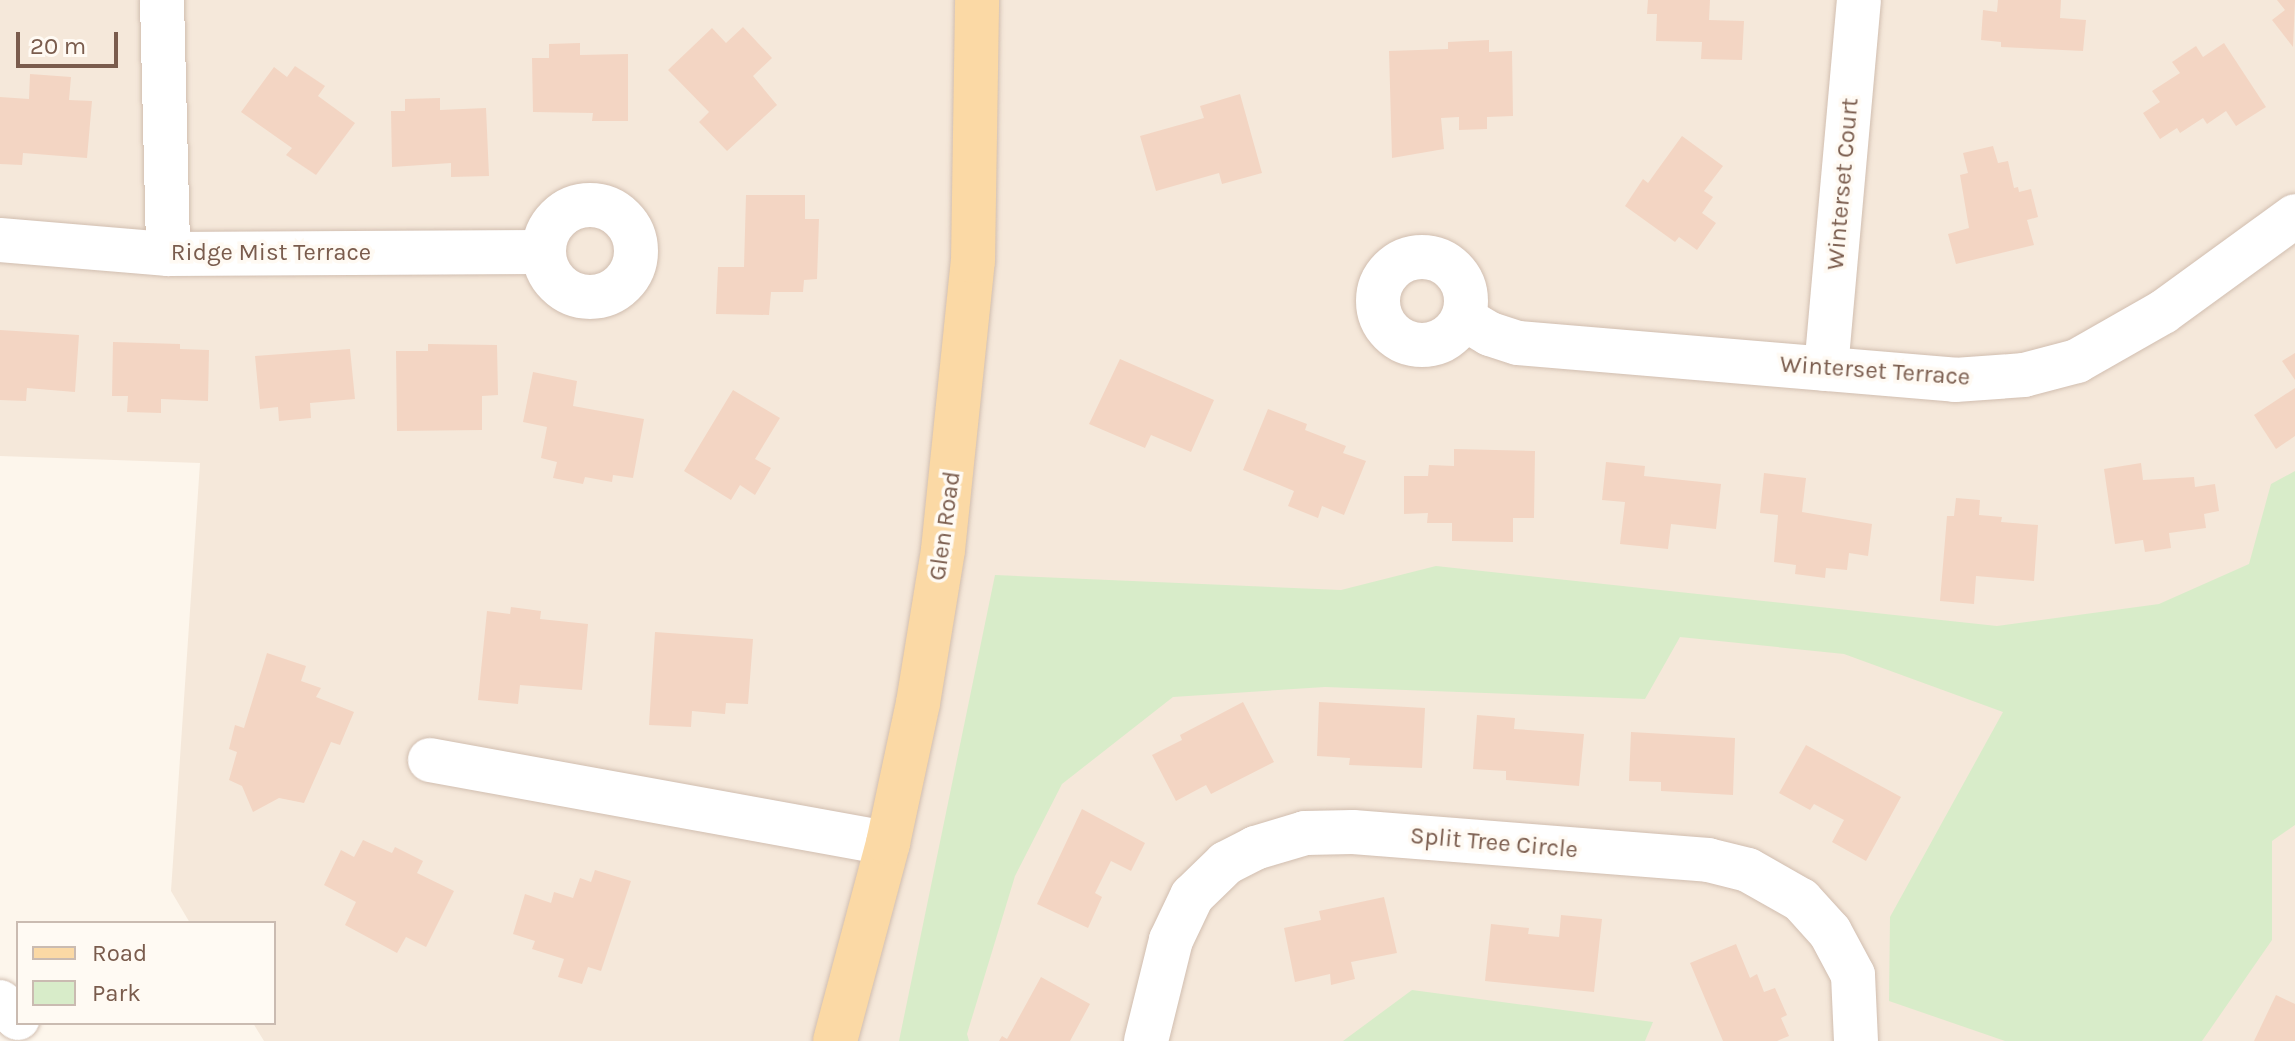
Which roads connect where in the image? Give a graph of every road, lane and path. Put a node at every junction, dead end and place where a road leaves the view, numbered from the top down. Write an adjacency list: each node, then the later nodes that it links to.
1 (162, 0): 7 (street)
2 (977, 0): 11 (main road, Glen Road)
3 (1859, 0): 9 (street, Winterset Court)
4 (2295, 216): 9 (street, Winterset Terrace)
5 (0, 240): 7 (street, Ridge Mist Terrace)
6 (543, 252): 7 (street, Ridge Mist Terrace)
7 (168, 254)
8 (1463, 318): 9 (street, Winterset Terrace)
9 (1826, 369)
10 (430, 760): 11 (street)
11 (888, 843): 14 (main road, Glen Road)
12 (0, 1002): 13 (street)
13 (16, 1016)
14 (835, 1041)
15 (1146, 1041): 16 (street, Split Tree Circle)
16 (1856, 1041)

